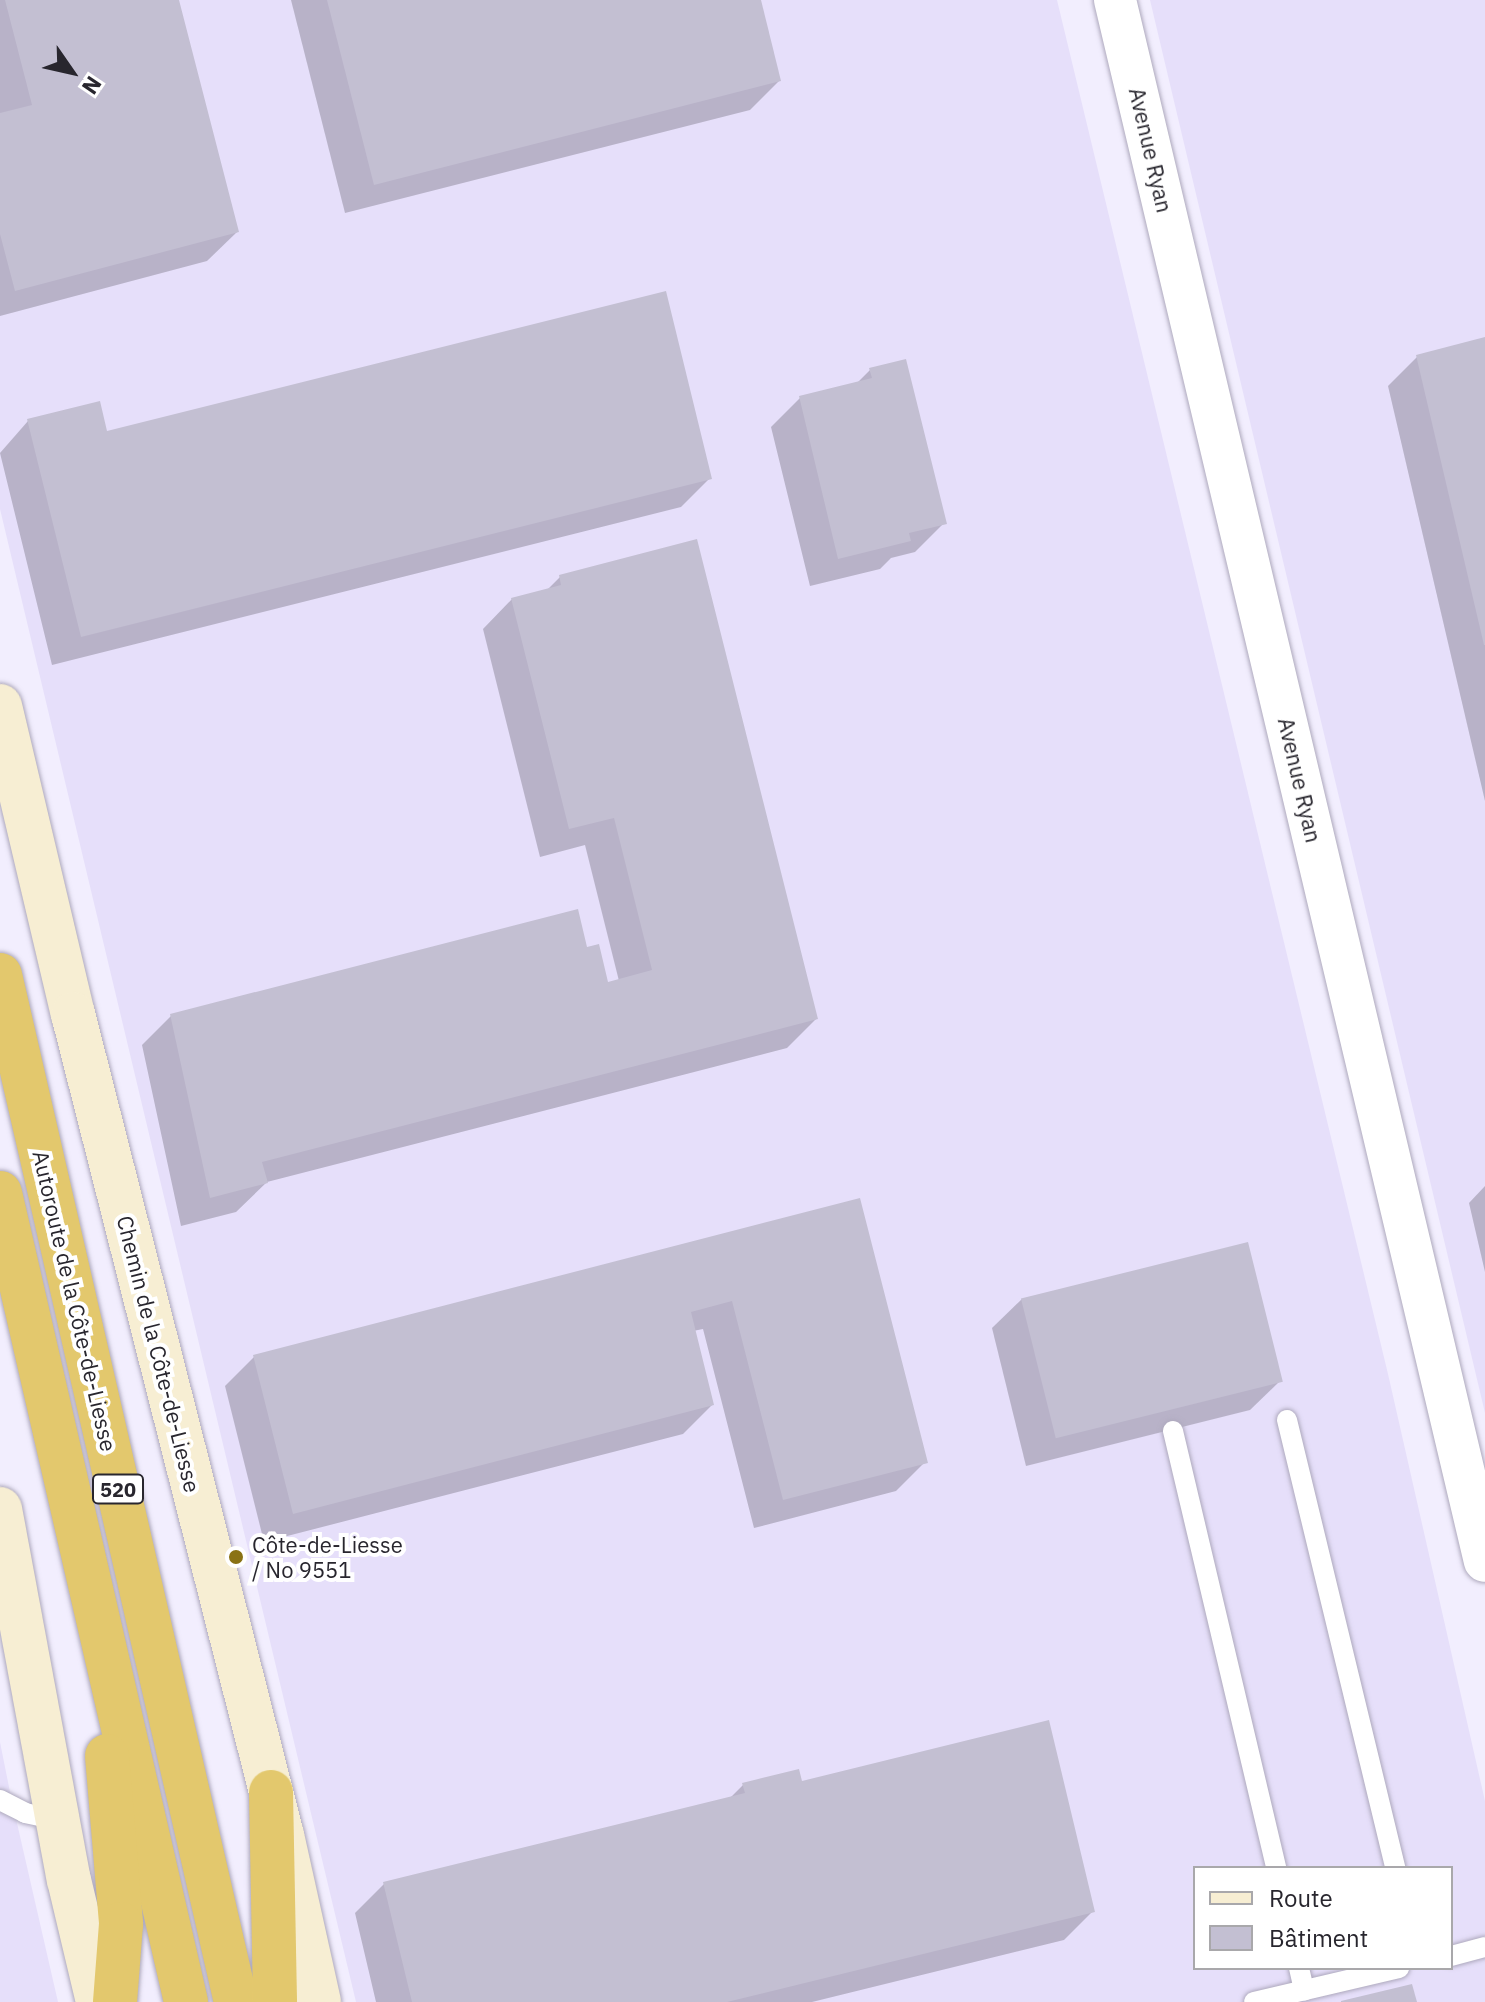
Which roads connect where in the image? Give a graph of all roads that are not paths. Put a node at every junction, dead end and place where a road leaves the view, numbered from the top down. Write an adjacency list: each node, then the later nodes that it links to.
1 (1115, 0): 8 (street, Avenue Ryan)
2 (0, 706): 10 (main road, Chemin de la Côte-de-Liesse)
3 (0, 975): 23 (highway, Autoroute de la Côte-de-Liesse / 520)
4 (0, 1193): 9 (highway, 520)
5 (1287, 1420): 14 (lane)
6 (1173, 1431): 13 (lane)
7 (0, 1509): 12 (main road)
8 (1485, 1561)
9 (94, 1598): 21 (highway); 22 (highway, 520)
10 (271, 1792): 24 (highway); 25 (main road, Chemin de la Côte-de-Liesse)
11 (0, 1800): 12 (lane)
12 (58, 1820): 20 (main road)
13 (1276, 1866)
14 (1395, 1866)
15 (1485, 1947): 16 (lane)
16 (1453, 1955)
17 (1299, 1970): 19 (lane)
18 (1390, 1970): 19 (lane)
19 (1304, 1990): 26 (lane)
20 (98, 2002)
21 (115, 2002)
22 (186, 2002)
23 (236, 2002)
24 (275, 2002)
25 (319, 2002)
26 (1254, 2002)

